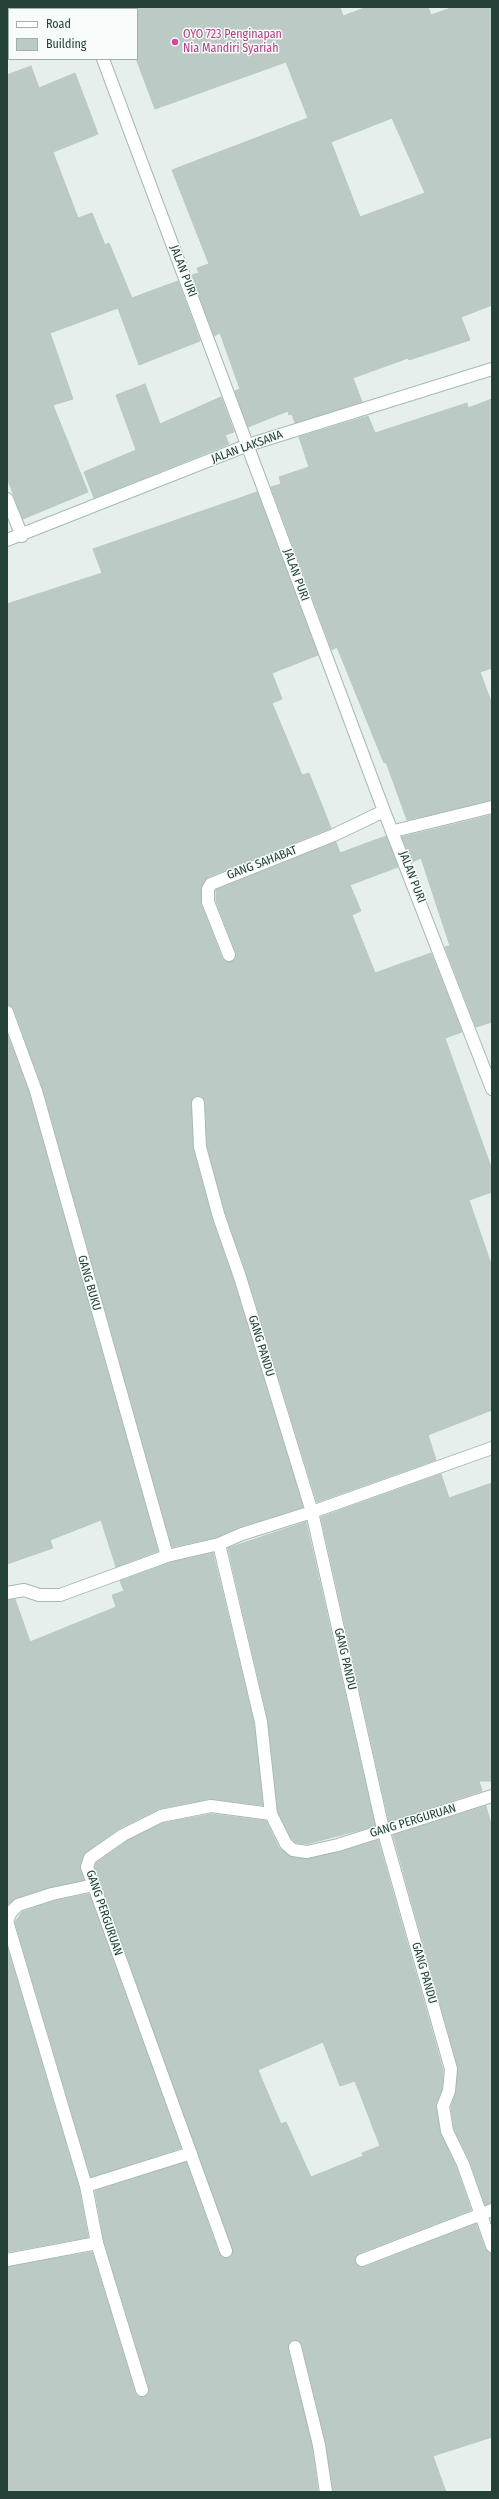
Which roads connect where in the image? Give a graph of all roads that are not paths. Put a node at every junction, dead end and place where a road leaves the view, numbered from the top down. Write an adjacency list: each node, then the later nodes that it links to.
1 (103, 60): 3 (street, JALAN PURI)
2 (492, 369): 3 (street, JALAN LAKSANA)
3 (248, 445): 5 (street, JALAN LAKSANA); 8 (street, JALAN PURI)
4 (7, 499): 5 (street)
5 (22, 536): 6 (street, JALAN LAKSANA)
6 (7, 540)
7 (492, 807): 9 (street)
8 (384, 811): 9 (street, JALAN PURI); 10 (street, GANG SAHABAT)
9 (394, 832): 12 (street, JALAN PURI)
10 (230, 956)
11 (7, 1012): 17 (street, GANG BUKU)
12 (492, 1089)
13 (198, 1103): 15 (street, GANG PANDU)
14 (492, 1448): 15 (street)
15 (312, 1512): 16 (street); 21 (street, GANG PANDU)
16 (219, 1544): 17 (street); 20 (street)
17 (167, 1556): 18 (street)
18 (7, 1593)
19 (492, 1796): 21 (street, GANG PERGURUAN)
20 (271, 1814): 21 (street, GANG PERGURUAN); 22 (street, GANG PERGURUAN)
21 (383, 1829): 25 (street, GANG PANDU)
22 (94, 1885): 23 (street, GANG PERGURUAN); 24 (street)
23 (190, 2152): 24 (street); 28 (street, GANG PERGURUAN)
24 (86, 2186): 26 (street)
25 (487, 2212): 27 (street, GANG PANDU); 30 (street)
26 (97, 2243): 29 (street); 32 (street)
27 (492, 2246)
28 (226, 2251)
29 (7, 2260)
30 (362, 2260)
31 (296, 2347): 33 (street)
32 (142, 2390)
33 (326, 2492)

